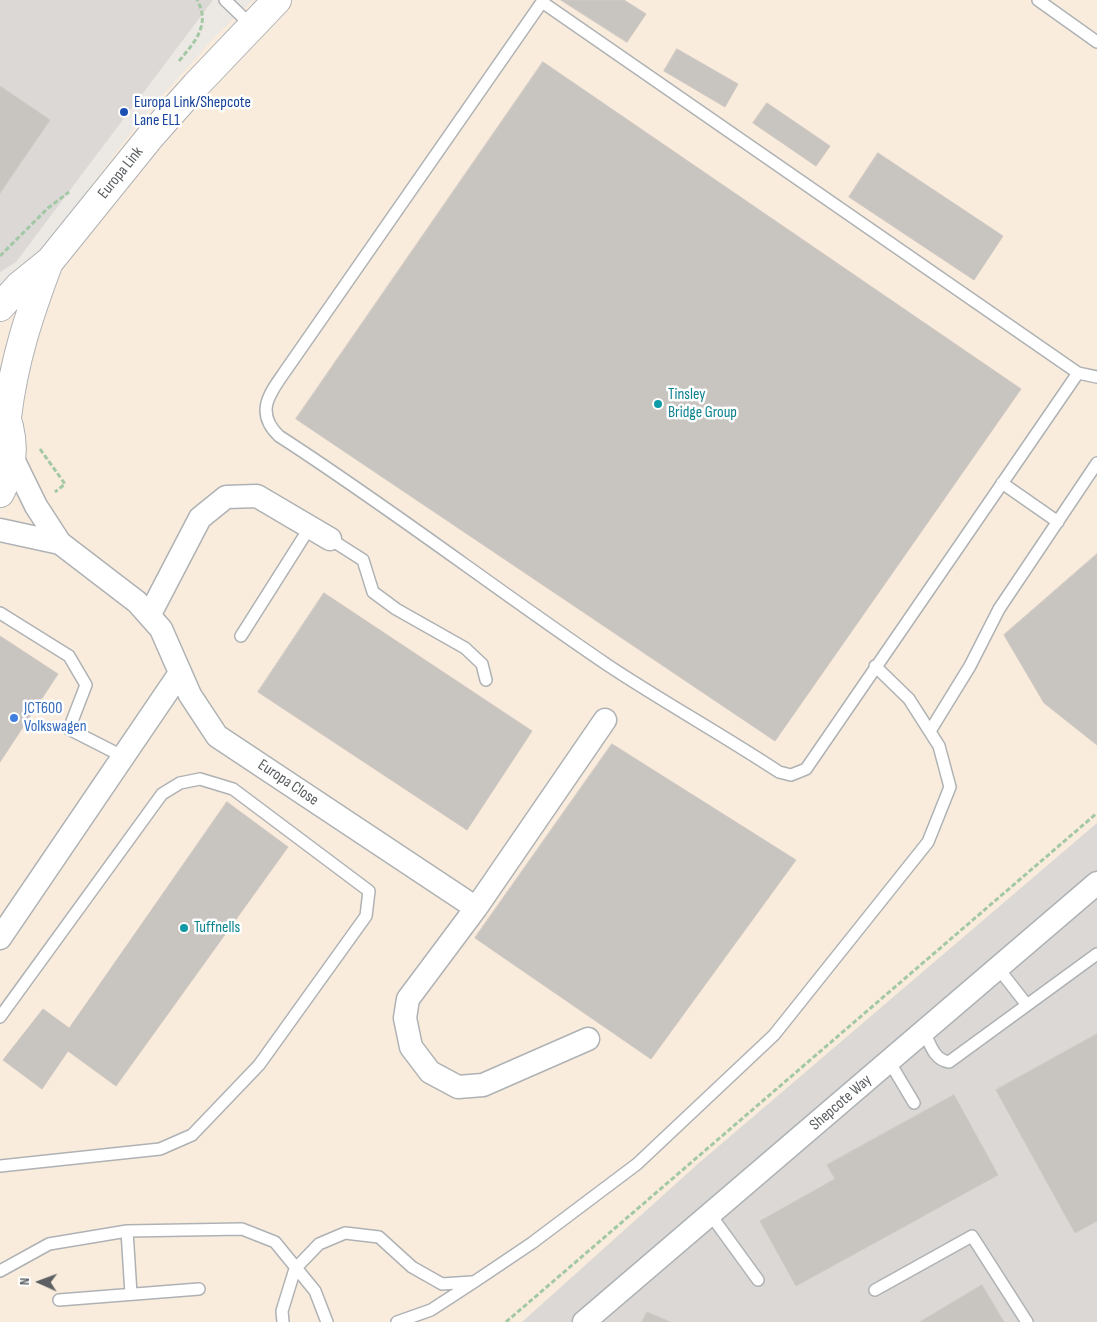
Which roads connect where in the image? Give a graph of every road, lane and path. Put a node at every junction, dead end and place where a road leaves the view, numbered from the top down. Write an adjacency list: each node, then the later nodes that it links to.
1 (197, 0): 7 (path)
2 (225, 0): 5 (lane)
3 (277, 0): 5 (street, Europa Link)
4 (1038, 0): 6 (lane)
5 (252, 26): 10 (street, Europa Link)
6 (1097, 42)
7 (177, 64)
8 (74, 188): 9 (path)
9 (0, 256)
10 (50, 261): 11 (street, Europa Link); 14 (street, Europa Link)
11 (0, 306)
12 (1078, 373): 13 (lane); 17 (lane); 27 (lane)
13 (1097, 377)
14 (4, 409): 15 (street)
15 (13, 459): 18 (street); 23 (street, Europa Close)
16 (1097, 463): 19 (lane)
17 (1002, 484): 19 (lane); 27 (lane)
18 (0, 493)
19 (1058, 522): 31 (lane)
20 (310, 527): 22 (street); 25 (street); 26 (lane)
21 (0, 530): 23 (street, Europa Close)
22 (330, 539): 29 (lane)
23 (60, 543): 25 (street, Europa Close)
24 (0, 613): 32 (lane)
25 (150, 614): 28 (street, Europa Close)
26 (241, 636)
27 (875, 666): 31 (lane)
28 (180, 673): 32 (street); 35 (street, Europa Close)
29 (486, 680)
30 (605, 720): 35 (street)
31 (930, 731): 51 (lane)
32 (124, 757): 36 (street)
33 (1097, 813): 59 (path)
34 (1097, 883): 38 (street, Shepcote Way)
35 (476, 908): 42 (street)
36 (0, 938)
37 (1097, 954): 39 (lane)
38 (998, 968): 39 (lane); 41 (street, Shepcote Way)
39 (1027, 1005): 41 (lane)
40 (0, 1017): 45 (lane)
41 (924, 1031): 43 (street, Shepcote Way)
42 (588, 1039)
43 (889, 1061): 44 (lane); 46 (street, Shepcote Way)
44 (914, 1103)
45 (0, 1166)
46 (710, 1214): 50 (lane); 60 (street, Shepcote Way)
47 (127, 1231): 48 (lane); 49 (lane); 54 (lane)
48 (295, 1269): 51 (lane); 56 (lane); 57 (lane)
49 (0, 1272)
50 (758, 1280)
51 (474, 1282): 58 (lane)
52 (199, 1289): 54 (lane)
53 (875, 1290): 61 (lane)
54 (131, 1294): 55 (lane)
55 (59, 1300)
56 (283, 1322)
57 (327, 1322)
58 (397, 1322)
59 (506, 1322)
60 (584, 1322)
61 (1027, 1322)

